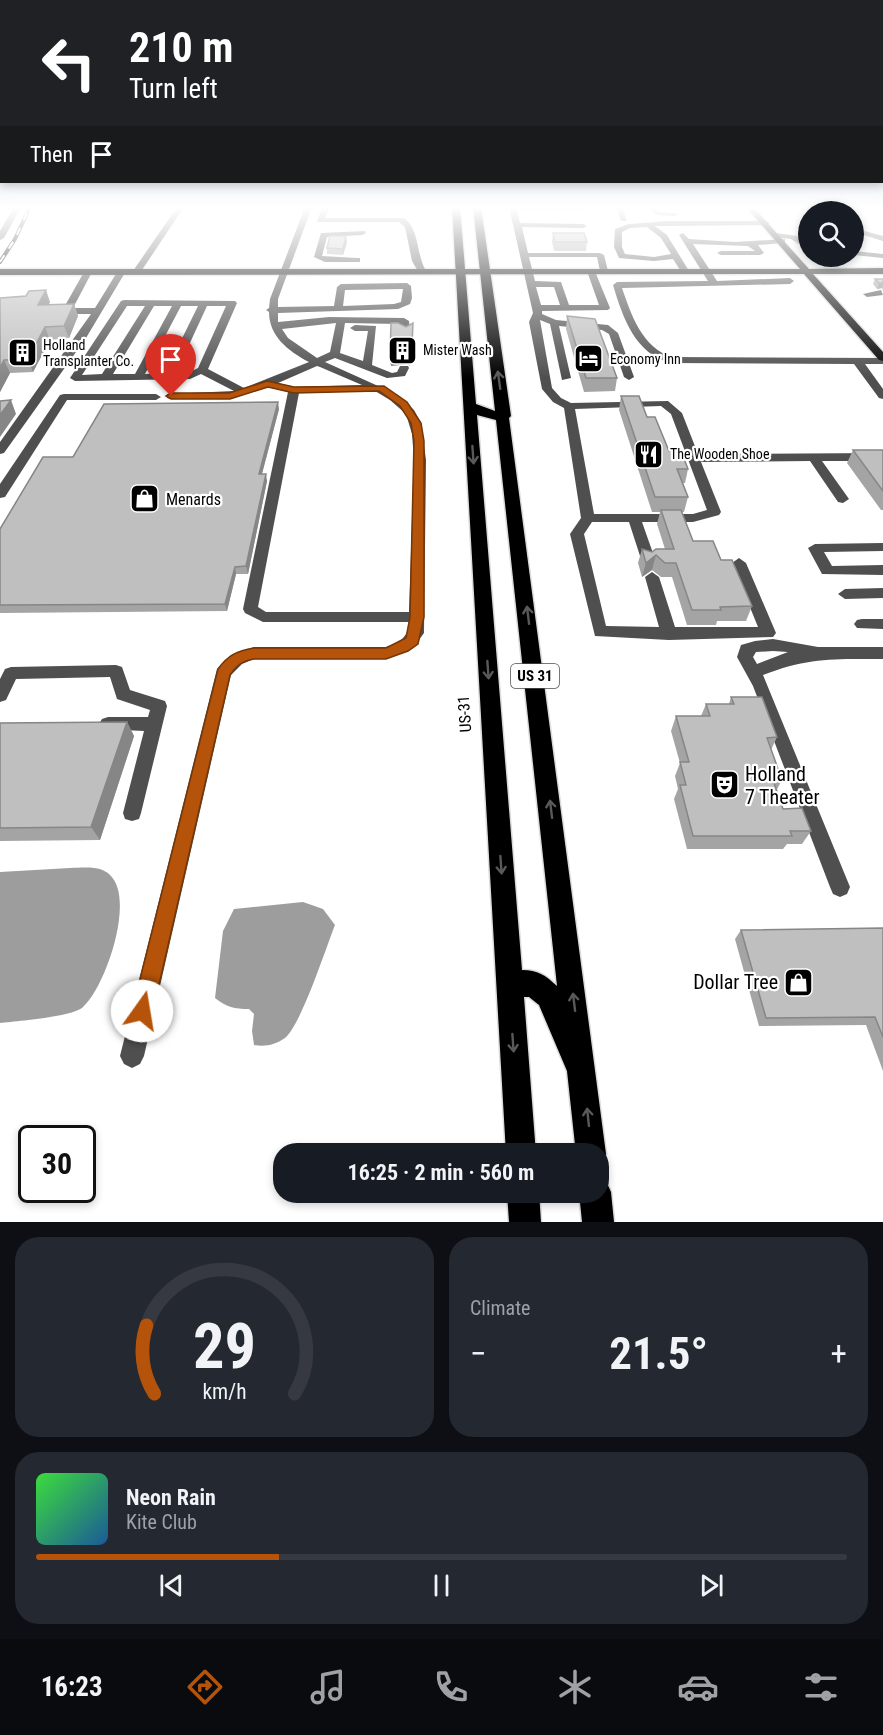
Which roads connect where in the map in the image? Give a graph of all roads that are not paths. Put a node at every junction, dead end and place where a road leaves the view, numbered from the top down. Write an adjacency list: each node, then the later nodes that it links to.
1 (141, 264): 16 (street)
2 (288, 264): 17 (street)
3 (418, 264): 18 (street)
4 (460, 264): 19 (highway, US 31)
5 (483, 264): 20 (highway, US 31)
6 (526, 264): 13 (street)
7 (553, 264): 14 (street)
8 (602, 264): 22 (street)
9 (633, 264): 23 (street)
10 (680, 264): 24 (street)
11 (702, 264): 25 (street)
12 (802, 264): 26 (main road)
13 (528, 270): 14 (main road); 20 (main road); 31 (street)
14 (558, 270): 21 (main road)
15 (122, 271): 16 (main road); 29 (main road); 41 (street)
16 (136, 271): 17 (main road)
17 (286, 271): 18 (main road); 40 (street)
18 (422, 271): 19 (main road)
19 (460, 271): 20 (main road); 66 (highway, US-31 / US 31)
20 (484, 271): 68 (highway, US 31 / US 31, one-way to 20)
21 (591, 271): 22 (main road); 39 (street)
22 (604, 271): 23 (main road)
23 (637, 271): 24 (main road)
24 (685, 271): 25 (main road)
25 (706, 271): 26 (main road); 32 (street)
26 (808, 271): 27 (main road); 48 (main road)
27 (883, 271)
28 (0, 272): 29 (main road)
29 (88, 272): 41 (street)
30 (790, 281): 32 (street)
31 (532, 284): 39 (street); 42 (street)
32 (714, 284): 49 (street)
33 (881, 293): 34 (street)
34 (867, 294)
35 (151, 303): 36 (street); 55 (street); 55 (street)
36 (178, 303): 37 (street); 56 (street)
37 (204, 303): 53 (street); 54 (street)
38 (338, 307): 38 (street); 40 (street)
39 (565, 308): 42 (street)
40 (272, 310): 45 (street)
41 (96, 311): 69 (street)
42 (537, 311): 43 (street); 67 (street)
43 (554, 323): 57 (street); 58 (street)
44 (340, 324): 45 (street); 46 (street); 47 (street); 51 (street)
45 (275, 327): 50 (street)
46 (405, 332)
47 (335, 354): 50 (street); 51 (street)
48 (883, 360): 49 (street)
49 (857, 361): 65 (street)
50 (314, 362): 59 (street); 60 (street)
51 (367, 367): 52 (street)
52 (404, 368)
53 (209, 374): 54 (street); 62 (street)
54 (169, 376): 56 (street)
55 (106, 377): 56 (street)
56 (138, 377)
57 (629, 377)
58 (566, 378)
59 (267, 384): 61 (street); 62 (street)
60 (381, 388): 61 (street); 84 (street)
61 (294, 390): 84 (street)
62 (243, 392): 64 (street)
63 (156, 396): 73 (street)
64 (171, 396)
65 (883, 396)
66 (469, 405): 68 (highway); 96 (highway, US-31 / US 31, one-way to 96)
67 (569, 406): 71 (street); 75 (street)
68 (504, 416): 98 (highway, US 31 / US 31, one-way to 68)
69 (0, 450)
70 (883, 457): 72 (street)
71 (694, 458): 72 (street); 76 (street)
72 (814, 458): 74 (street)
73 (0, 494)
74 (843, 498)
75 (588, 518): 76 (street); 87 (street)
76 (634, 518): 78 (street)
77 (883, 547): 80 (street)
78 (648, 559)
79 (739, 563): 87 (street)
80 (883, 570)
81 (652, 577): 87 (street)
82 (883, 593): 83 (street)
83 (845, 594)
84 (417, 617): 97 (street)
85 (862, 624): 86 (street)
86 (883, 624)
87 (669, 634)
88 (818, 653): 89 (street); 90 (street); 90 (street)
89 (883, 653)
90 (751, 668): 95 (street)
91 (2, 688): 93 (street)
92 (95, 724): 93 (street)
93 (155, 724): 94 (street)
94 (132, 813)
95 (840, 887)
96 (510, 984): 98 (highway); 99 (highway, US-31 / US 31, one-way to 99)
97 (132, 1056)
98 (584, 1081): 100 (highway, US 31 / US 31, one-way to 98)
99 (519, 1143)
100 (590, 1143)
101 (524, 1203): 103 (highway)
102 (596, 1203): 104 (highway)
103 (525, 1222)
104 (598, 1222)

